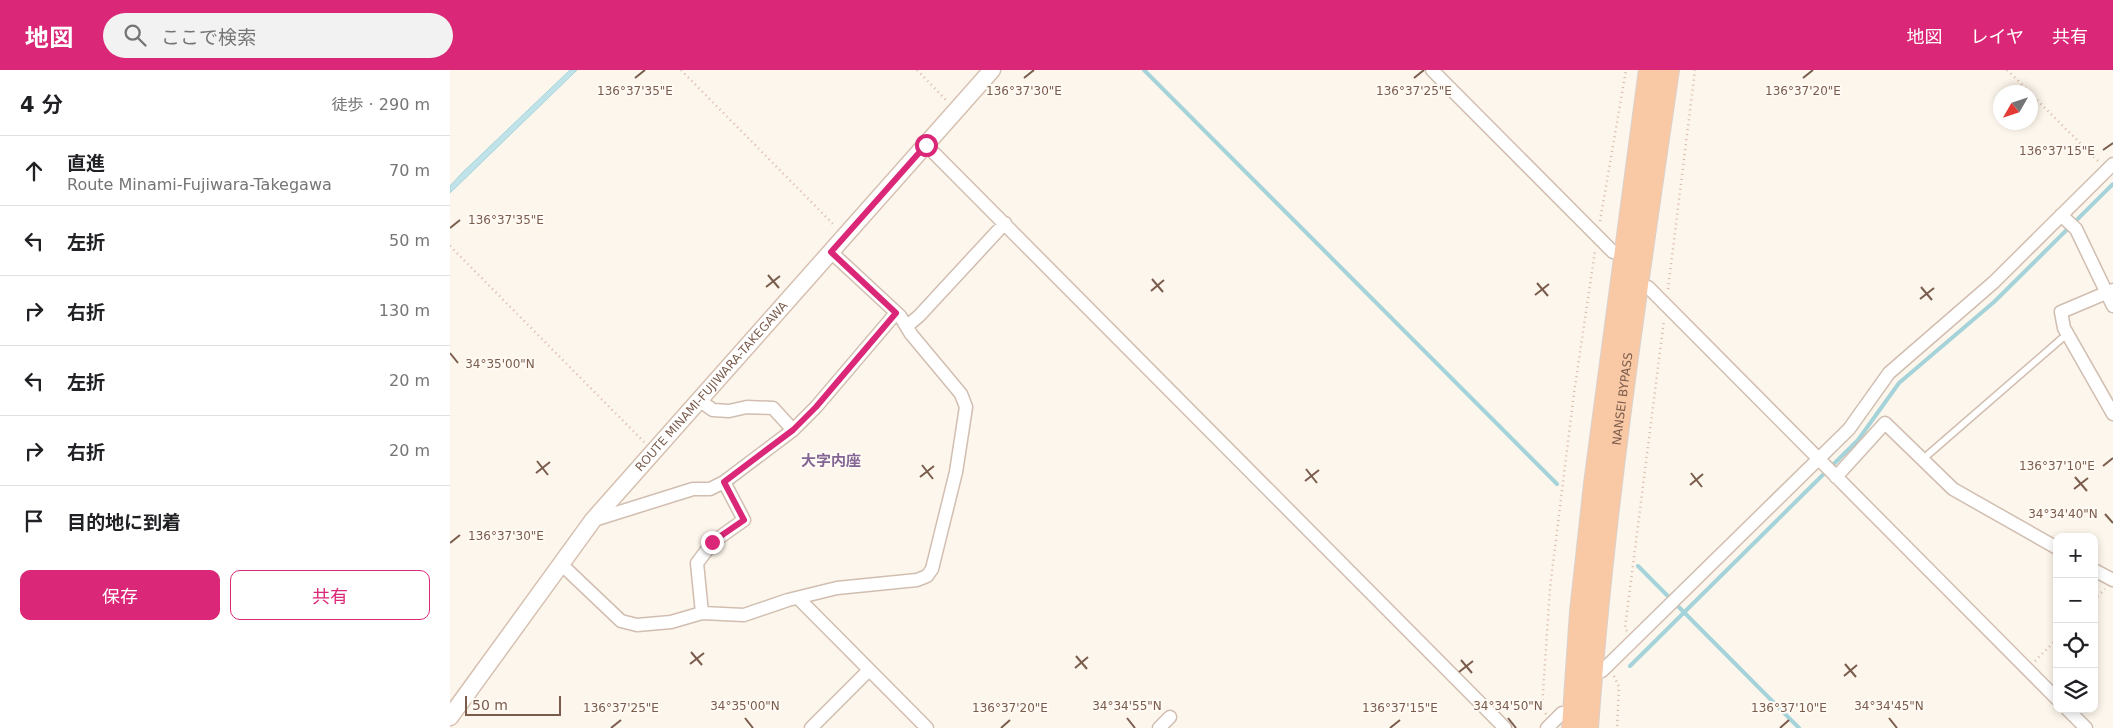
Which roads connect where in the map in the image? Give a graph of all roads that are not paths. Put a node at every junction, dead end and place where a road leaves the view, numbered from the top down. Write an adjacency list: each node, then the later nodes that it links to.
1 (992, 70): 5 (main road, ROUTE MINAMI-FUJIWARA-TAKEGAWA)
2 (1432, 70): 10 (street)
3 (1649, 70): 37 (highway, NANSEI BYPASS)
4 (1669, 70): 43 (highway, NANSEI BYPASS)
5 (926, 145): 8 (street); 9 (main road, ROUTE MINAMI-FUJIWARA-TAKEGAWA)
6 (2110, 167): 7 (street)
7 (2063, 218): 12 (street); 21 (street)
8 (1005, 223): 15 (street); 42 (street)
9 (831, 252): 14 (street); 17 (main road, ROUTE MINAMI-FUJIWARA-TAKEGAWA)
10 (1613, 252)
11 (1648, 287): 21 (street)
12 (2110, 291): 13 (street); 16 (street)
13 (2113, 306)
14 (896, 313): 15 (street); 19 (street)
15 (907, 326): 29 (street)
16 (2067, 334): 18 (street); 20 (lane)
17 (700, 401): 19 (street); 24 (main road, ROUTE MINAMI-FUJIWARA-TAKEGAWA)
18 (2113, 414)
19 (793, 430): 23 (street)
20 (1923, 459): 22 (street); 25 (street)
21 (1821, 461): 22 (street); 31 (street)
22 (1834, 475): 33 (street)
23 (724, 482): 24 (street); 30 (street)
24 (593, 520): 26 (main road, ROUTE MINAMI-FUJIWARA-TAKEGAWA)
25 (2053, 546)
26 (562, 564): 30 (street); 35 (main road, ROUTE MINAMI-FUJIWARA-TAKEGAWA)
27 (2098, 572): 28 (street)
28 (2113, 580)
29 (798, 598): 30 (street); 32 (street)
30 (702, 614)
31 (1604, 669)
32 (869, 670): 39 (street); 40 (street)
33 (2053, 695)
34 (2071, 713): 44 (street)
35 (450, 717)
36 (1170, 717): 41 (street)
37 (1567, 720): 38 (street)
38 (1549, 726)
39 (811, 728)
40 (927, 728)
41 (1159, 728)
42 (1505, 728)
43 (1588, 728)
44 (2086, 728)

